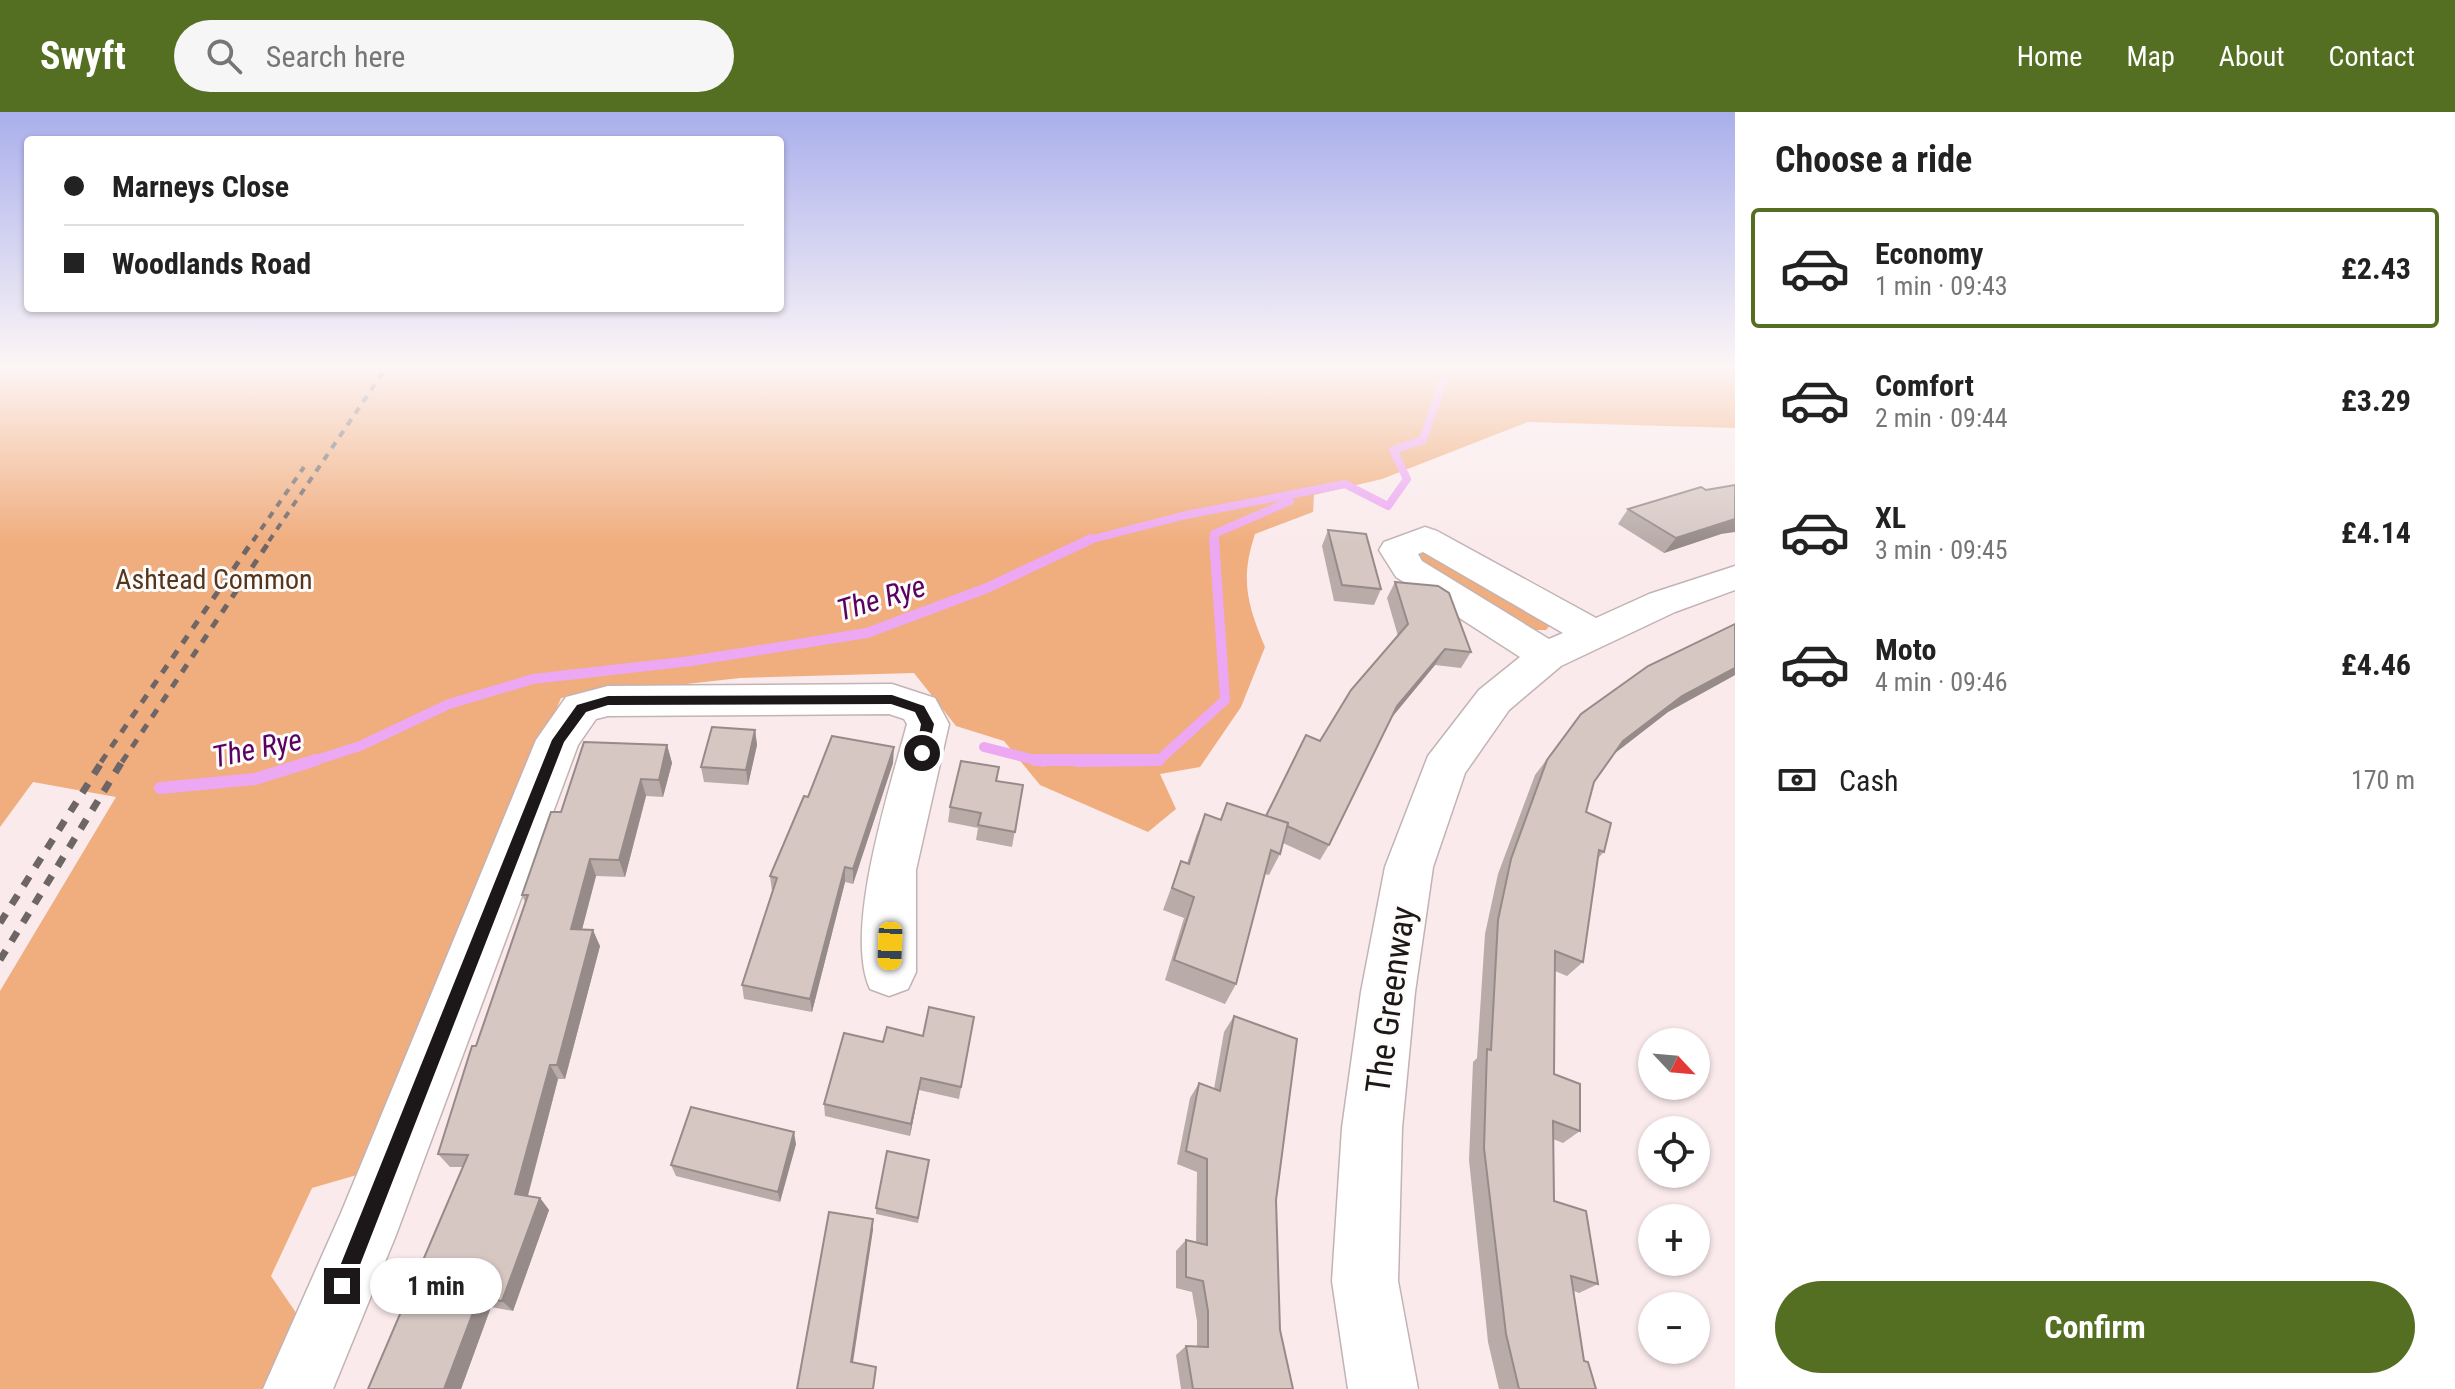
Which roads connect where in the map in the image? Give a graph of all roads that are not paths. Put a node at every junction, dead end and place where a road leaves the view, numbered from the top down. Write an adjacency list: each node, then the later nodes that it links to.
1 (1735, 577): 2 (street, The Greenway)
2 (1592, 633): 3 (street, The Greenway); 3 (street)
3 (1547, 656): 6 (street, The Greenway)
4 (889, 972): 5 (street)
5 (298, 1389)
6 (1383, 1389)

